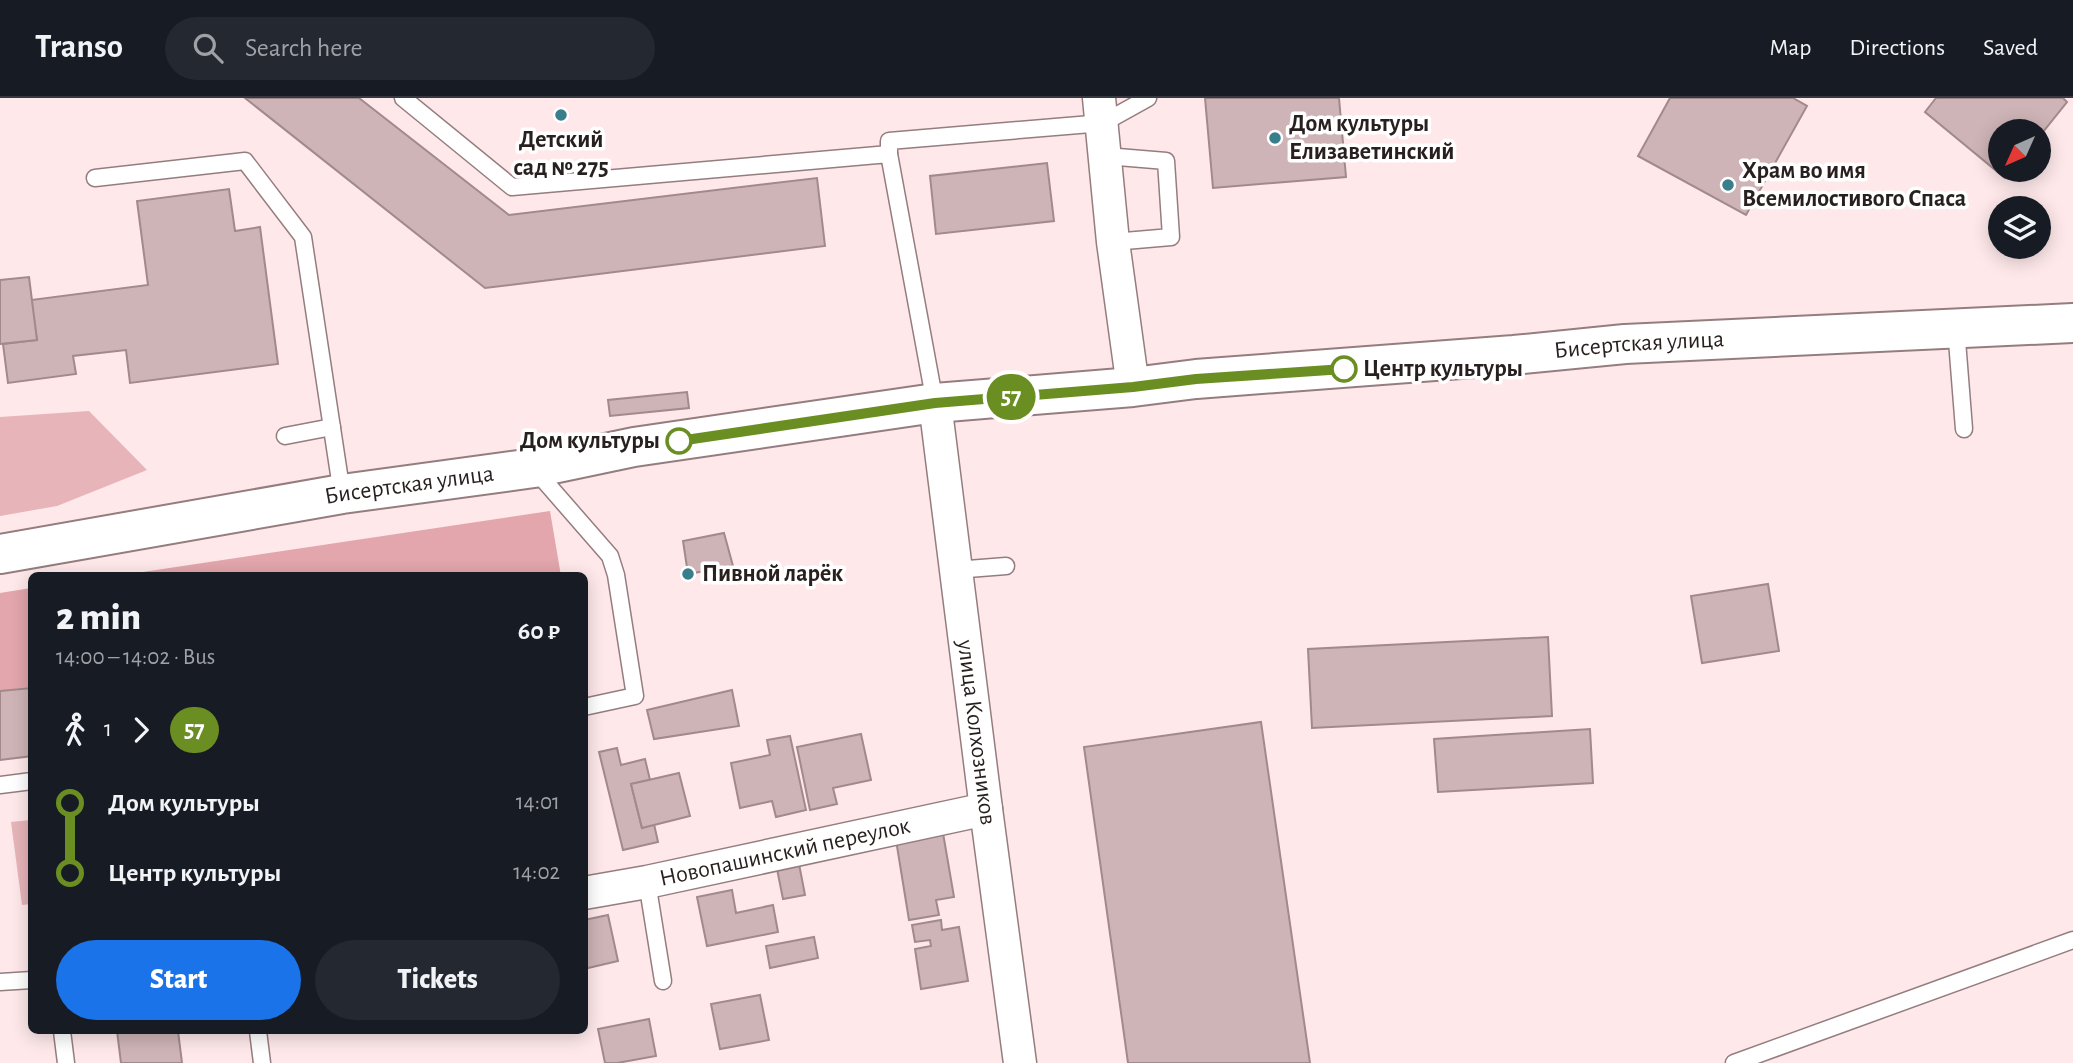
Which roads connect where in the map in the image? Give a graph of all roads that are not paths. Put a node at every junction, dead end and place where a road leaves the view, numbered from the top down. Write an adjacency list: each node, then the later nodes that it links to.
1 (403, 98): 4 (lane)
2 (1147, 98): 3 (lane)
3 (1101, 110): 4 (lane); 5 (street)
4 (889, 154): 11 (lane)
5 (1105, 156): 7 (street); 7 (lane)
6 (94, 178): 12 (lane)
7 (1113, 242): 10 (street)
8 (2073, 323): 9 (main road, Бисертская улица)
9 (1956, 328): 10 (main road, Бисертская улица); 13 (lane)
10 (1133, 387): 11 (main road, Бисертская улица)
11 (935, 403): 15 (main road, Бисертская улица); 19 (street, улица Колхозников)
12 (332, 427): 14 (lane); 16 (lane)
13 (1964, 429)
14 (285, 436)
15 (534, 468): 16 (main road, Бисертская улица); 20 (lane)
16 (342, 494): 17 (main road, Бисертская улица)
17 (0, 554)
18 (1006, 566): 19 (lane)
19 (955, 570): 23 (street, улица Колхозников)
20 (588, 706)
21 (28, 782): 22 (lane)
22 (0, 785)
23 (986, 809): 24 (street, Новопашинский переулок); 34 (street, улица Колхозников)
24 (647, 882): 25 (street, Новопашинский переулок); 28 (lane)
25 (588, 892)
26 (2073, 940): 35 (lane)
27 (28, 980): 29 (lane)
28 (663, 981)
29 (0, 982)
30 (61, 1034): 32 (lane)
31 (258, 1034): 33 (lane)
32 (66, 1063)
33 (262, 1063)
34 (1020, 1063)
35 (1734, 1063)

